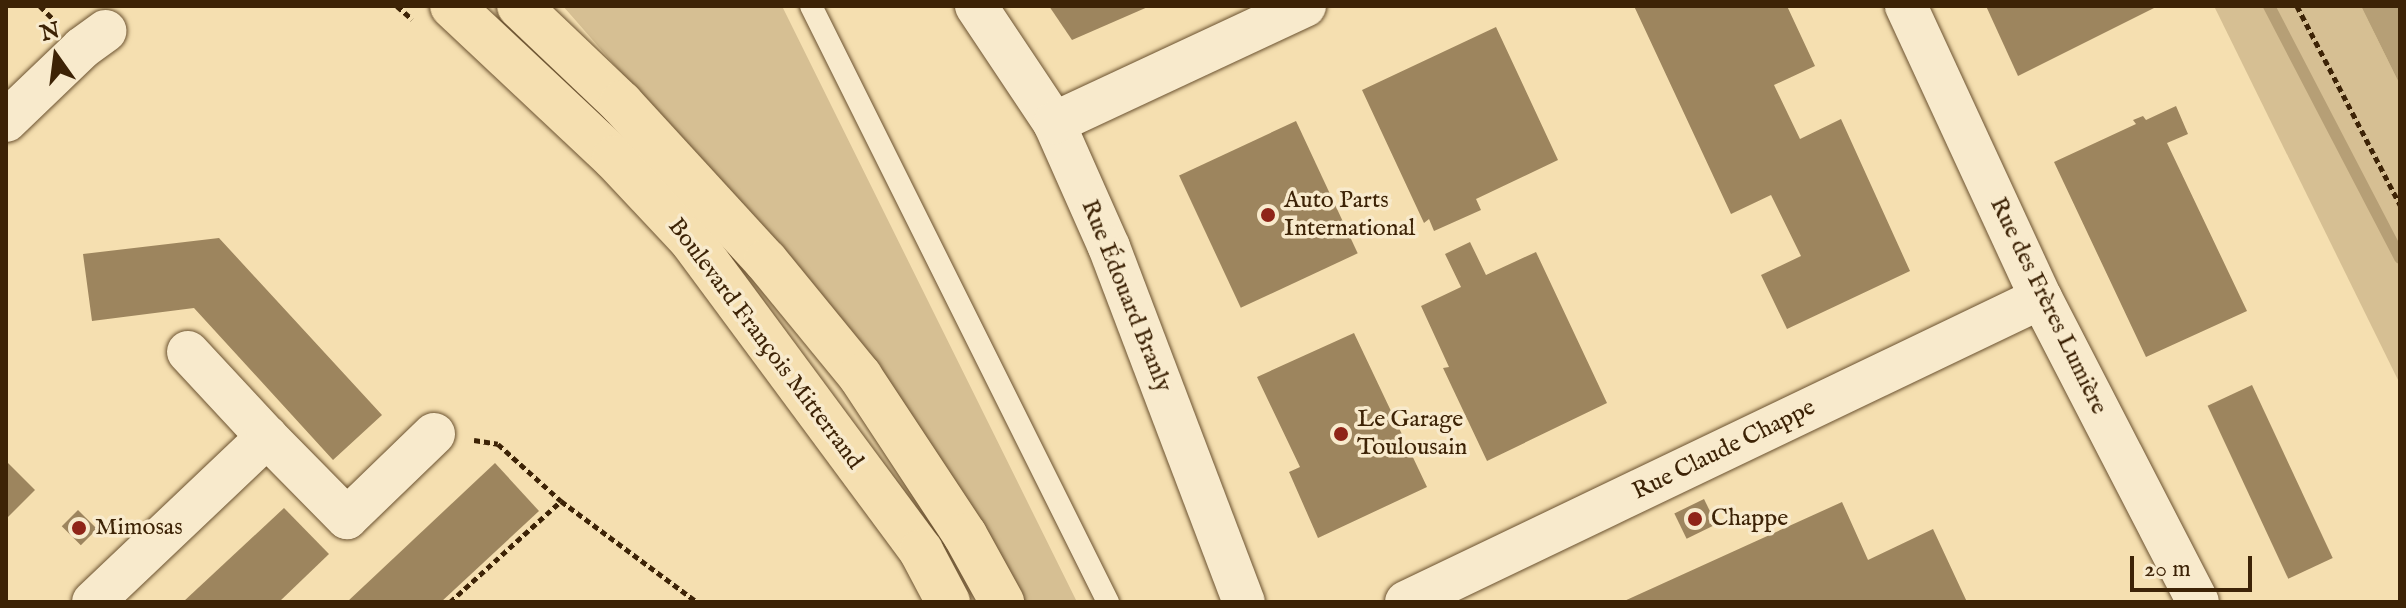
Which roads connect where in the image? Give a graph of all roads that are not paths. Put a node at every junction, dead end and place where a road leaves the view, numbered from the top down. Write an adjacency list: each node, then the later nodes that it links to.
1 (519, 6): 16 (main road, Boulevard François Mitterrand)
2 (811, 6): 17 (lane)
3 (976, 6): 9 (street, Rue Édouard Branly)
4 (1305, 6): 9 (street)
5 (1906, 6): 10 (street, Rue des Frères Lumière)
6 (436, 16): 15 (main road, Boulevard François Mitterrand)
7 (105, 31): 8 (street)
8 (6, 121)
9 (1054, 123): 18 (street, Rue Édouard Branly)
10 (2041, 298): 19 (street, Rue Claude Chappe); 20 (street, Rue des Frères Lumière)
11 (188, 352): 13 (street)
12 (434, 434): 13 (street)
13 (267, 437): 14 (street)
14 (93, 602)
15 (948, 602)
16 (1002, 602)
17 (1108, 602)
18 (1244, 602)
19 (1406, 602)
20 (2198, 602)

